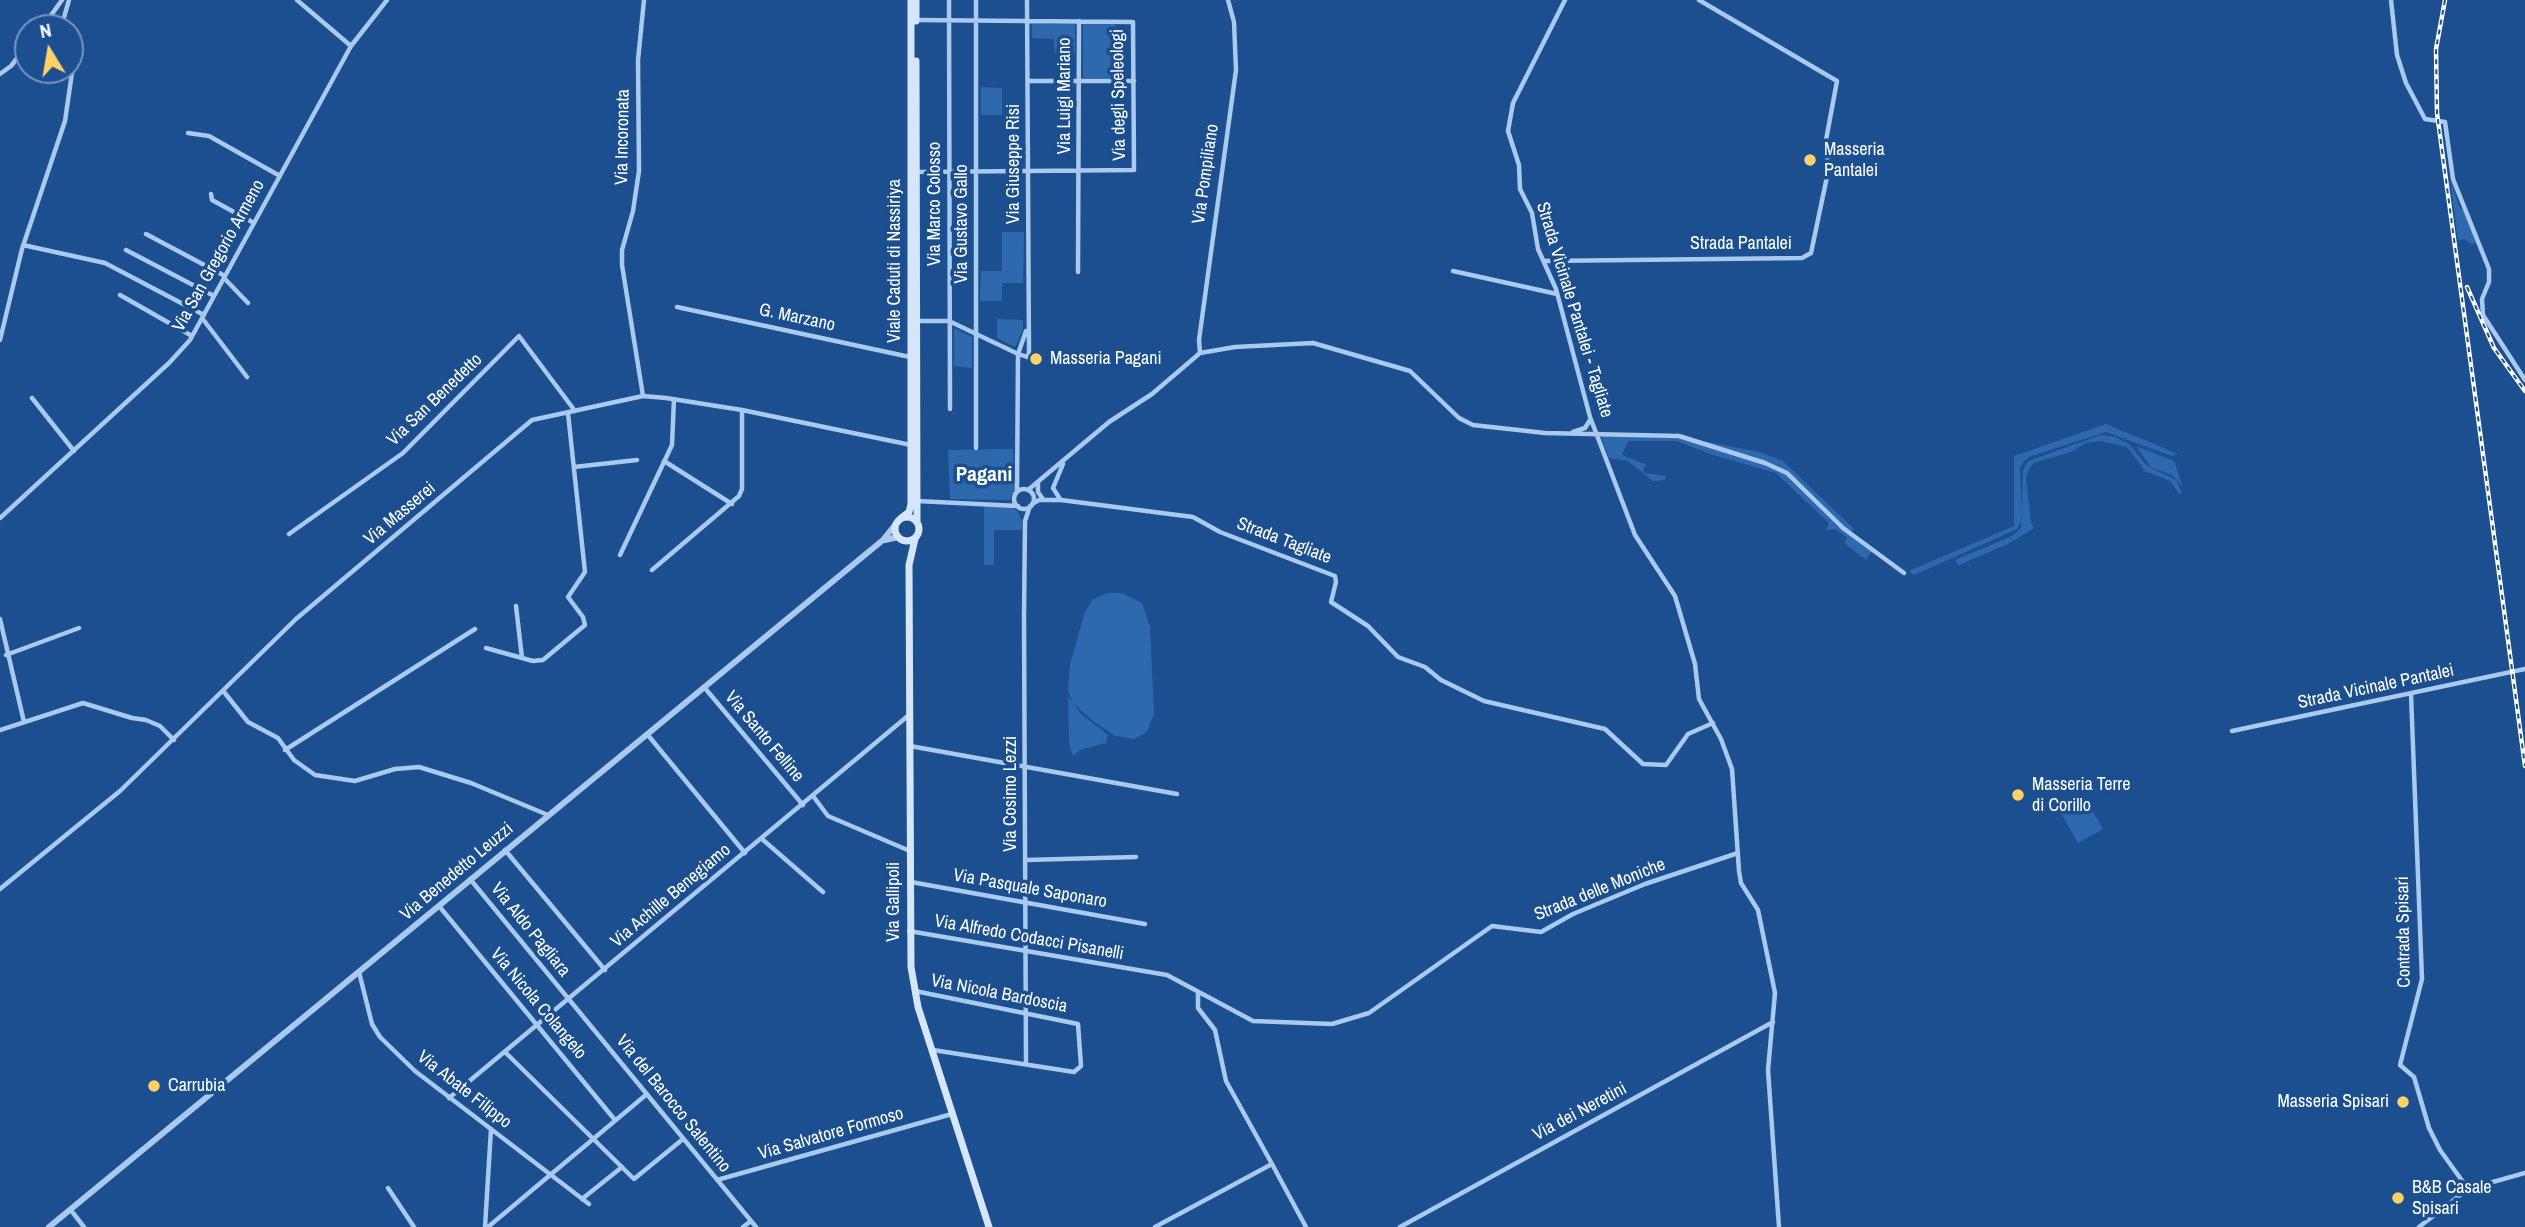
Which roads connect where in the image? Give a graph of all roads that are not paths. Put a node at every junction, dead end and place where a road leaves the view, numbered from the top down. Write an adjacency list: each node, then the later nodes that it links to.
1 (297, 0): 17 (street)
2 (387, 0): 17 (street, Via San Gregorio Armeno)
3 (644, 0): 57 (street, Via Incoronata)
4 (913, 0): 12 (main road, Viale Caduti di Nassiriya); 54 (main road, Viale Caduti di Nassiriya)
5 (949, 0): 13 (street, Via Marco Colosso)
6 (975, 0): 14 (street, Via Gustavo Gallo)
7 (1027, 0): 15 (street, Via Giuseppe Risi)
8 (1228, 0): 52 (street, Via Pompiliano)
9 (1565, 0): 36 (street, Strada Vicinale Pantalei - Tagliate)
10 (1699, 0): 36 (street, Strada Pantalei)
11 (2391, 0): 56 (street)
12 (916, 20): 13 (street); 28 (main road, Viale Caduti di Nassiriya)
13 (949, 20): 14 (street); 29 (street, Via Marco Colosso)
14 (975, 21): 15 (street); 25 (street, Via Gustavo Gallo)
15 (1027, 21): 16 (street); 20 (street, Via Giuseppe Risi)
16 (1079, 21): 21 (street, Via degli Speleologi); 22 (street, Via Luigi Mariano)
17 (351, 46): 30 (street, Via San Gregorio Armeno)
18 (14, 62): 19 (street)
19 (0, 74)
20 (1028, 81): 22 (street); 26 (street, Via Giuseppe Risi)
21 (1134, 81): 22 (street); 27 (street, Via degli Speleologi)
22 (1079, 82): 27 (street, Via Luigi Mariano)
23 (70, 84): 34 (street)
24 (188, 133): 30 (street)
25 (976, 171): 26 (street); 29 (street); 49 (street, Via Gustavo Gallo)
26 (1027, 171): 27 (street); 48 (street, Via Giuseppe Risi)
27 (1079, 171): 38 (street, Via Luigi Mariano)
28 (916, 172): 29 (street); 46 (main road, Viale Caduti di Nassiriya)
29 (949, 172): 47 (street, Via Marco Colosso)
30 (280, 176): 32 (street, Via San Gregorio Armeno)
31 (211, 194): 32 (street)
32 (254, 223): 39 (street, Via San Gregorio Armeno)
33 (146, 234): 39 (street)
34 (23, 245): 45 (street); 51 (street)
35 (126, 250): 42 (street)
36 (1544, 261): 40 (street, Strada Vicinale Pantalei - Tagliate)
37 (1453, 271): 40 (street)
38 (1079, 272)
39 (225, 277): 42 (street, Via San Gregorio Armeno); 43 (street)
40 (1558, 294): 64 (street, Strada Vicinale Pantalei - Tagliate)
41 (120, 295): 50 (street)
42 (214, 296): 45 (street, Via San Gregorio Armeno)
43 (248, 303)
44 (677, 307): 54 (street, G. Marzano)
45 (203, 316): 50 (street, Via San Gregorio Armeno); 55 (street)
46 (916, 321): 47 (street); 79 (main road, Viale Caduti di Nassiriya)
47 (949, 321): 49 (street); 60 (street, Via Marco Colosso)
48 (1028, 327): 53 (street, Via Giuseppe Risi); 53 (street, Via Giuseppe Risi)
49 (977, 334): 53 (street); 68 (street, Via Gustavo Gallo)
50 (192, 336): 69 (street, Via San Gregorio Armeno)
51 (0, 340)
52 (1200, 353): 65 (street); 71 (street)
53 (1018, 354): 74 (street, Via Giuseppe Risi)
54 (911, 357): 67 (main road, Viale Caduti di Nassiriya)
55 (247, 377)
56 (2525, 380)
57 (643, 397): 59 (street, Via Masserei); 62 (street, Via Masserei)
58 (32, 398): 69 (street)
59 (674, 399): 61 (street, Via Masserei); 72 (street)
60 (950, 409)
61 (742, 410): 67 (street, Via Masserei); 84 (street)
62 (575, 411): 63 (street, Via Masserei); 92 (street, Via San Benedetto)
63 (568, 413): 73 (street); 109 (street, Via Masserei)
64 (1590, 417): 65 (street); 66 (street, Strada Vicinale Pantalei - Tagliate)
65 (1565, 434): 66 (street)
66 (1596, 434): 99 (street); 113 (street, Strada Vicinale Pantalei - Tagliate)
67 (911, 445): 88 (main road, Viale Caduti di Nassiriya)
68 (976, 447)
69 (74, 451): 87 (street, Via San Gregorio Armeno)
70 (637, 460): 73 (street)
71 (1065, 460): 75 (street); 82 (street)
72 (664, 461): 84 (street); 96 (street)
73 (574, 467): 106 (street)
74 (1019, 477): 76 (street, Via Giuseppe Risi); 77 (street, Via Giuseppe Risi)
75 (1039, 481): 76 (street); 78 (street); 81 (street)
76 (1027, 490): 77 (street); 78 (street)
77 (1017, 492): 80 (street)
78 (1033, 496): 85 (street)
79 (916, 500): 83 (street); 89 (main road, Viale Caduti di Nassiriya)
80 (1014, 500): 83 (street); 86 (street)
81 (1044, 500): 82 (street, Strada Tagliate); 85 (street, Strada Tagliate)
82 (1061, 500): 113 (street, Strada Tagliate)
83 (1006, 503): 86 (street)
84 (732, 504): 98 (street)
85 (1031, 505): 86 (street); 91 (street, Via Cosimo Lezzi)
86 (1019, 507): 91 (street, Via Cosimo Lezzi)
87 (0, 518)
88 (901, 518): 89 (main road); 90 (main road)
89 (917, 522): 94 (main road, Via Gallipoli)
90 (895, 525): 93 (main road, Via Gallipoli); 95 (street, Via Benedetto Leuzzi)
91 (1025, 526): 120 (street, Via Cosimo Lezzi)
92 (289, 534)
93 (900, 539): 94 (main road); 95 (street, Via Benedetto Leuzzi); 97 (main road, Via Gallipoli)
94 (915, 539): 97 (main road, Via Gallipoli)
95 (883, 540): 108 (street, Via Benedetto Leuzzi)
96 (620, 555)
97 (909, 565): 111 (main road, Via Gallipoli)
98 (652, 570)
99 (1904, 573)
100 (516, 606): 106 (street)
101 (0, 619): 105 (street)
102 (79, 628): 105 (street)
103 (475, 629): 119 (street)
104 (486, 648): 106 (street)
105 (6, 655): 112 (street)
106 (522, 658)
107 (2525, 669): 110 (street, Strada Vicinale Pantalei)
108 (704, 687): 116 (street, Via Benedetto Leuzzi); 123 (street, Via Santo Felline)
109 (224, 692): 117 (street, Via Masserei); 119 (street)
110 (2411, 694): 115 (street, Strada Vicinale Pantalei); 165 (street, Contrada Spisari)
111 (909, 715): 118 (main road, Via Gallipoli); 122 (street, Via Achille Benegiamo)
112 (24, 722): 114 (street); 117 (street)
113 (1713, 723): 129 (street, Strada Vicinale Pantalei - Tagliate)
114 (0, 730)
115 (2232, 732)
116 (647, 734): 124 (street, Via Benedetto Leuzzi); 128 (street)
117 (174, 740): 134 (street, Via Masserei)
118 (910, 746): 120 (street); 127 (main road, Via Gallipoli)
119 (285, 750): 124 (street)
120 (1025, 766): 121 (street); 131 (street, Via Cosimo Lezzi)
121 (1177, 794)
122 (813, 796): 123 (street, Via Achille Benegiamo); 127 (street)
123 (803, 805): 125 (street, Via Achille Benegiamo)
124 (548, 816): 126 (street, Via Benedetto Leuzzi)
125 (762, 839): 128 (street, Via Achille Benegiamo); 135 (street)
126 (505, 850): 132 (street, Via Benedetto Leuzzi); 141 (street)
127 (910, 851): 133 (main road, Via Gallipoli)
128 (745, 853): 141 (street, Via Achille Benegiamo)
129 (1738, 853): 144 (street, Strada delle Moniche); 147 (street, Strada Vicinale Pantalei - Tagliate)
130 (1136, 857): 131 (street)
131 (1026, 860): 136 (street, Via Cosimo Lezzi)
132 (470, 879): 137 (street, Via Benedetto Leuzzi); 145 (street, Via Aldo Pagliara)
133 (910, 881): 136 (street, Via Pasquale Saponaro); 139 (main road, Via Gallipoli)
134 (0, 889)
135 (823, 892)
136 (1026, 902): 138 (street, Via Pasquale Saponaro); 140 (street, Via Cosimo Lezzi)
137 (438, 905): 142 (street, Via Benedetto Leuzzi); 148 (street, Via Nicola Colangelo)
138 (1145, 925)
139 (909, 931): 140 (street, Via Alfredo Codacci Pisanelli); 143 (main road, Via Gallipoli)
140 (1026, 952): 144 (street, Via Alfredo Codacci Pisanelli); 146 (street, Via Cosimo Lezzi)
141 (605, 970): 145 (street, Via Achille Benegiamo)
142 (359, 971): 153 (street, Via Abate Filippo); 168 (street, Via Benedetto Leuzzi)
143 (915, 991): 146 (street, Via Nicola Bardoscia); 149 (main road, Via Gallipoli)
144 (1198, 992): 159 (street)
145 (568, 999): 148 (street, Via Achille Benegiamo); 152 (street, Via del Barocco Salentino)
146 (1026, 1013): 151 (street, Via Cosimo Lezzi); 151 (street, Via Nicola Bardoscia)
147 (1773, 1022): 179 (street, Via dei Neretini); 180 (street, Strada Vicinale Pantalei - Tagliate)
148 (537, 1025): 150 (street, Via Achille Benegiamo); 155 (street, Via Nicola Colangelo)
149 (932, 1050): 151 (street); 154 (main road, Via Gallipoli)
150 (505, 1052): 153 (street, Via Achille Benegiamo); 157 (street)
151 (1026, 1062)
152 (647, 1094): 155 (street); 158 (street, Via del Barocco Salentino)
153 (449, 1098): 156 (street, Via Abate Filippo)
154 (953, 1114): 163 (street, Via Salvatore Formoso); 176 (main road, Via Gallipoli)
155 (615, 1120): 157 (street)
156 (491, 1128): 162 (street, Via Abate Filippo); 173 (street)
157 (593, 1139): 160 (street); 162 (street)
158 (683, 1139): 160 (street); 163 (street, Via del Barocco Salentino)
159 (1272, 1164): 177 (street); 178 (street)
160 (622, 1167): 166 (street)
161 (2525, 1173): 165 (street)
162 (551, 1174): 166 (street, Via Abate Filippo); 173 (street)
163 (717, 1180): 169 (street, Via del Barocco Salentino)
164 (388, 1188): 172 (street)
165 (2468, 1189): 181 (street)
166 (582, 1199): 167 (street, Via Abate Filippo)
167 (589, 1204)
168 (70, 1209): 170 (street, Via Benedetto Leuzzi); 171 (street)
169 (751, 1221): 174 (street); 175 (street, Via del Barocco Salentino)
170 (49, 1227)
171 (84, 1227)
172 (414, 1227)
173 (487, 1227)
174 (743, 1227)
175 (756, 1227)
176 (989, 1227)
177 (1155, 1227)
178 (1306, 1227)
179 (1400, 1227)
180 (1779, 1227)
181 (2419, 1227)

